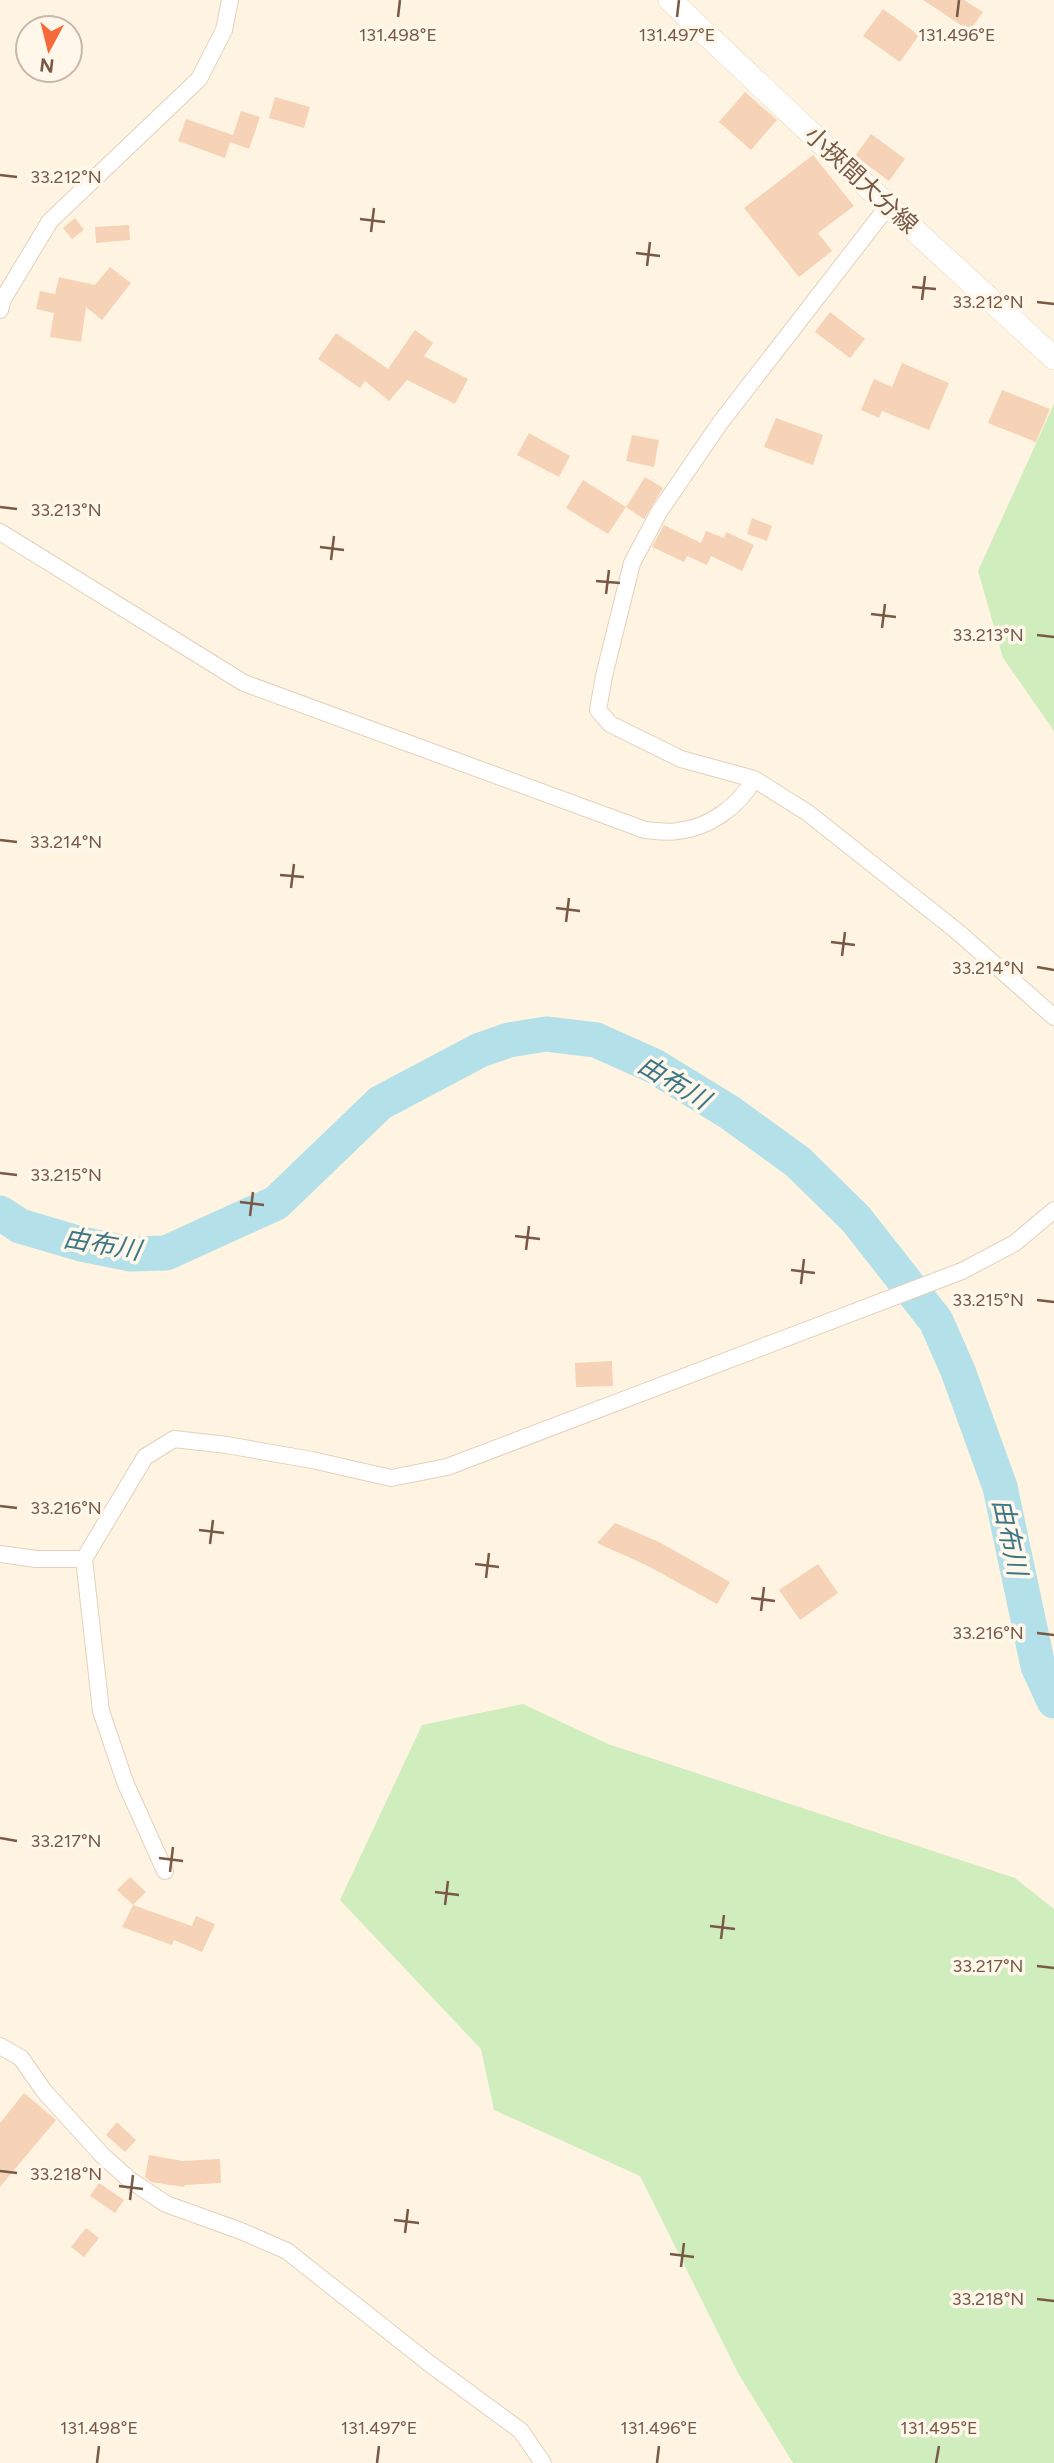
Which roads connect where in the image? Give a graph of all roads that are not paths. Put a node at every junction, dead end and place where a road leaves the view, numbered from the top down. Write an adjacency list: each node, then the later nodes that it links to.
1 (230, 0): 4 (street)
2 (670, 0): 3 (main road, 小挾間大分線)
3 (888, 206): 5 (main road, 小挾間大分線); 7 (street)
4 (0, 310)
5 (1054, 358)
6 (0, 532): 7 (street)
7 (754, 779): 8 (street)
8 (1054, 1017)
9 (1054, 1210): 11 (street)
10 (0, 1554): 11 (street)
11 (83, 1559): 12 (street)
12 (165, 1871)
13 (0, 2046): 14 (street)
14 (542, 2463)

